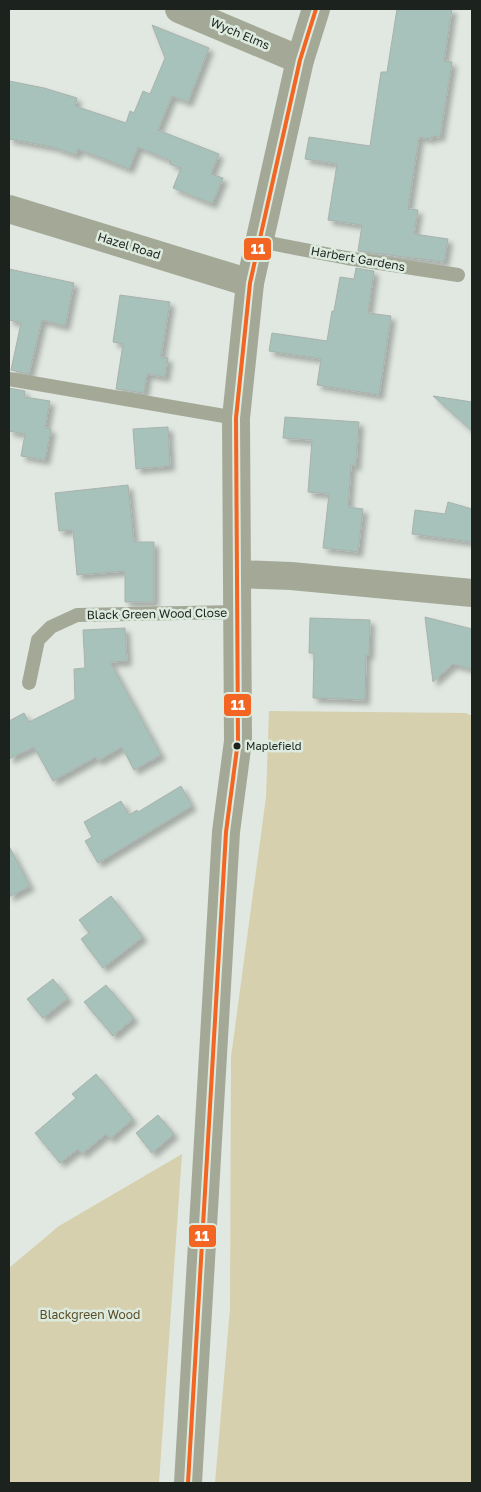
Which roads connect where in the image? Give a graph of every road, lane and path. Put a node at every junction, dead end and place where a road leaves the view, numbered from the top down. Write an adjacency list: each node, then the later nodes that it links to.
1 (179, 9): 3 (street, Wych Elms)
2 (316, 9): 3 (street)
3 (300, 60): 5 (street)
4 (9, 209): 7 (street, Hazel Road)
5 (259, 241): 6 (lane, Harbert Gardens); 7 (street)
6 (458, 275)
7 (250, 283): 9 (street)
8 (9, 379): 9 (lane)
9 (236, 418): 10 (street)
10 (237, 574): 11 (street); 12 (street)
11 (472, 593)
12 (238, 612): 13 (lane, Black Green Wood Close); 14 (street)
13 (29, 683)
14 (188, 1483)

